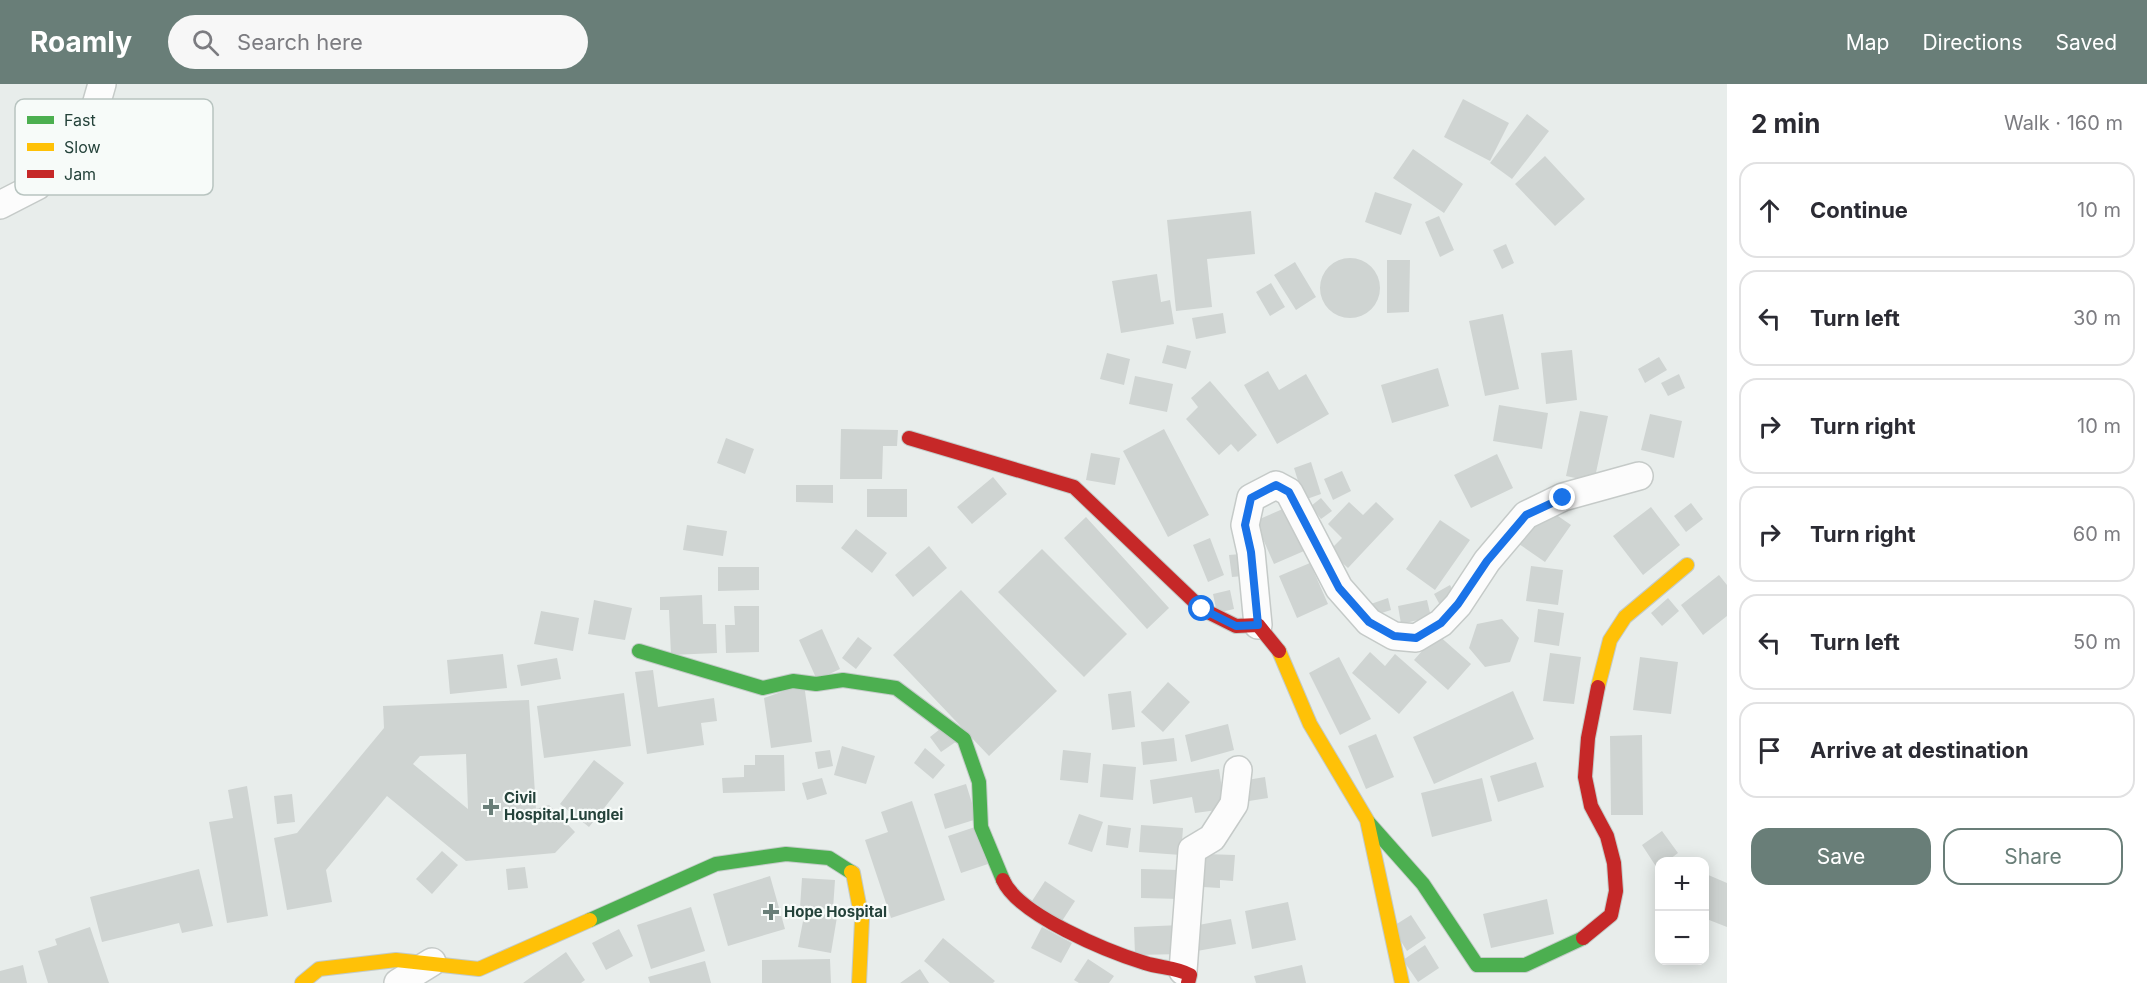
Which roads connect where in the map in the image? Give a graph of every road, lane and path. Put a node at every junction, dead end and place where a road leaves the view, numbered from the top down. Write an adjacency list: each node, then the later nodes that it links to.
1 (102, 84): 2 (street)
2 (98, 99)
3 (19, 195): 4 (street)
4 (0, 205)
5 (909, 438): 8 (street)
6 (1639, 476): 8 (street)
7 (1687, 565): 11 (street)
8 (1258, 625): 11 (street)
9 (639, 651): 13 (street)
10 (1238, 770): 13 (street)
11 (1367, 820): 17 (street)
12 (432, 962): 14 (street); 15 (street); 16 (street)
13 (1186, 977)
14 (302, 983)
15 (398, 983)
16 (859, 983)
17 (1402, 983)

